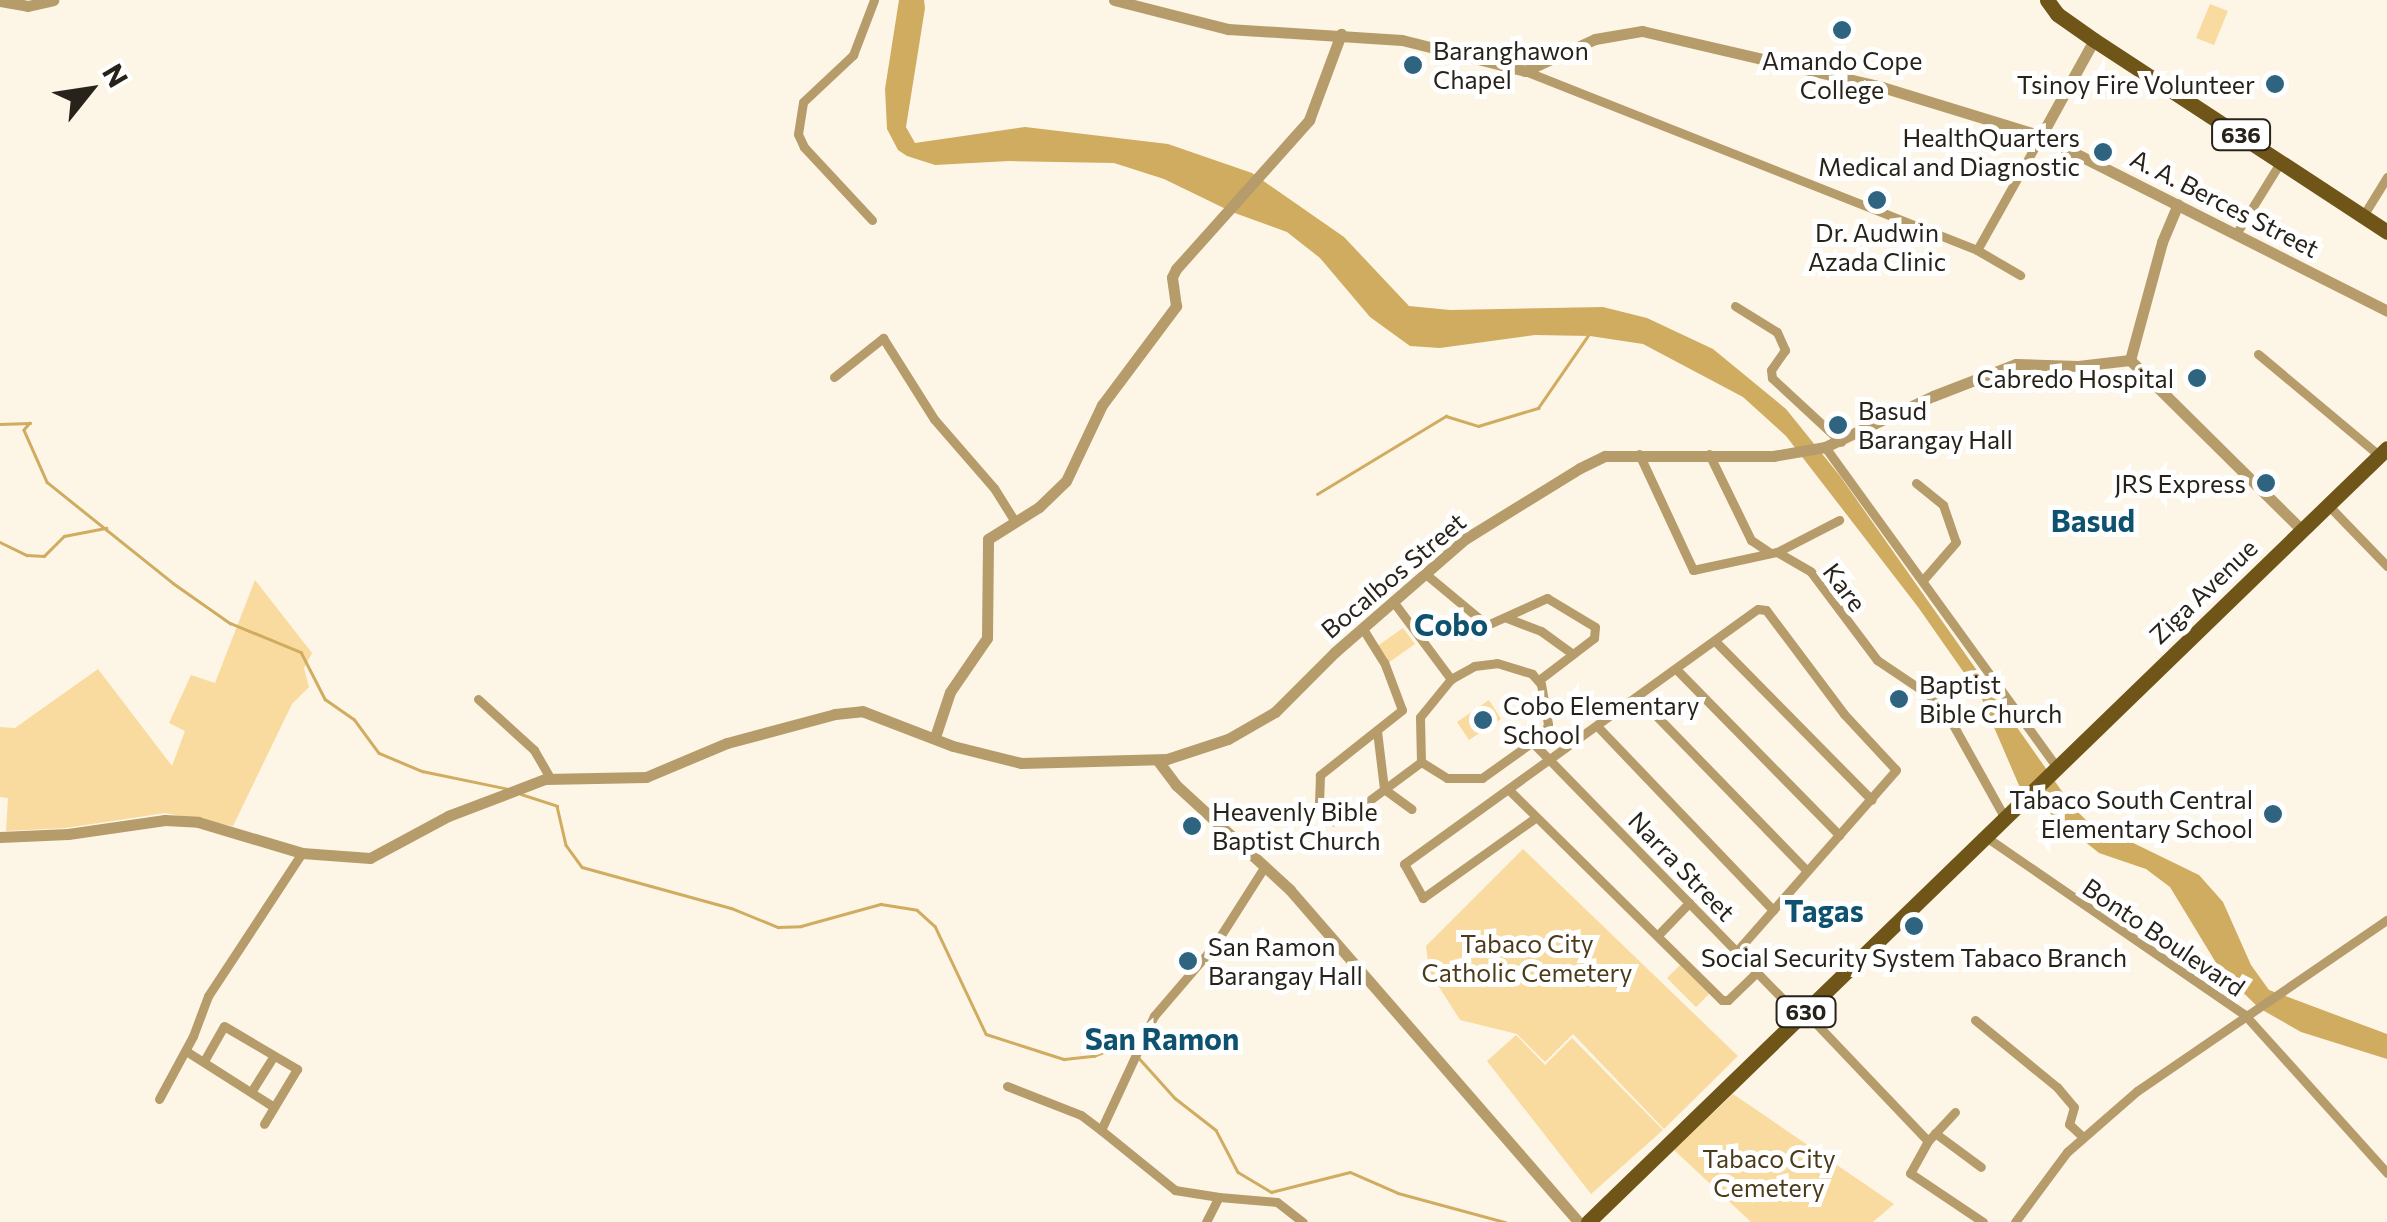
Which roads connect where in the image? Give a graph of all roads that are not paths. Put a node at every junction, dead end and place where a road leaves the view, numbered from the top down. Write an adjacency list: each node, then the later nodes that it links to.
1 (0, 0): 2 (street)
2 (53, 0)
3 (874, 0): 14 (street)
4 (1114, 0): 6 (street)
5 (2047, 0): 7 (main road, 636)
6 (1341, 34): 8 (street); 32 (street)
7 (2094, 40): 9 (street); 10 (main road, 636)
8 (1525, 71): 9 (street, A. A. Berces Street); 17 (street)
9 (2041, 136): 12 (street, A. A. Berces Street); 17 (street)
10 (2281, 161): 13 (main road, 636); 16 (street)
11 (2387, 178): 13 (street)
12 (2178, 204): 16 (street, A. A. Berces Street); 22 (street)
13 (2363, 216): 15 (main road, 636)
14 (872, 220)
15 (2387, 232)
16 (2236, 234): 20 (street, A. A. Berces Street)
17 (1976, 250): 18 (street)
18 (2020, 275)
19 (1735, 306): 24 (street)
20 (2387, 310)
21 (2258, 354): 26 (street)
22 (2130, 360): 24 (street, Bocalbos Street); 33 (street)
23 (834, 377): 32 (street)
24 (1841, 442): 25 (street, Bocalbos Street)
25 (1823, 448): 28 (street, Bocalbos Street); 37 (street)
26 (2383, 451): 30 (main road, Ziga Avenue / 630)
27 (1639, 454): 28 (street, Bocalbos Street); 34 (street); 36 (street, Bocalbos Street)
28 (1709, 454): 34 (street, Kare)
29 (1916, 483): 37 (street)
30 (2328, 505): 33 (main road, Ziga Avenue / 630); 35 (street)
31 (1839, 520): 34 (street)
32 (1015, 521): 52 (street)
33 (2302, 530): 57 (main road, Ziga Avenue / 630)
34 (1773, 552): 64 (street, Kare)
35 (2387, 566)
36 (1428, 576): 38 (street, Bocalbos Street); 39 (street)
37 (1924, 580): 57 (street)
38 (1395, 604): 40 (street, Bocalbos Street); 44 (street)
39 (1507, 618): 42 (street); 42 (street)
40 (1364, 629): 48 (street); 54 (street, Bocalbos Street)
41 (1715, 641): 43 (street); 61 (street); 61 (street)
42 (1573, 654): 45 (street)
43 (1676, 669): 46 (street); 65 (street)
44 (1450, 679): 45 (street); 49 (street)
45 (1539, 680): 53 (street)
46 (1639, 698): 50 (street); 70 (street)
47 (478, 699): 58 (street)
48 (1402, 710): 49 (street); 51 (street)
49 (1420, 718): 56 (street)
50 (1599, 728): 55 (street); 72 (street)
51 (1377, 731): 59 (street); 59 (street)
52 (936, 736): 54 (street, Bocalbos Street); 58 (street, Bocalbos Street)
53 (1534, 744): 55 (street, Narra Street); 56 (street)
54 (1158, 761): 69 (street)
55 (1550, 761): 60 (street); 71 (street, Narra Street)
56 (1421, 762): 59 (street)
57 (2056, 768): 64 (main road, 630)
58 (550, 778): 68 (street, Bocalbos Street)
59 (1384, 789): 62 (street)
60 (1508, 790): 63 (street); 63 (street)
61 (1872, 800): 65 (street)
62 (1412, 808)
63 (1535, 818): 74 (street)
64 (2006, 818): 66 (main road, 630)
65 (1839, 835): 70 (street)
66 (1986, 837): 77 (street, Bonto Boulevard); 78 (main road, 630)
67 (0, 838): 68 (street, Bocalbos Street)
68 (302, 853): 80 (street)
69 (1265, 866): 89 (street); 97 (street)
70 (1807, 871): 72 (street)
71 (1689, 903): 74 (street); 75 (street, Narra Street)
72 (1774, 910): 75 (street)
73 (2387, 920): 77 (street)
74 (1658, 934): 76 (street)
75 (1737, 951): 76 (street, Narra Street)
76 (1757, 972): 78 (street, Narra Street)
77 (2248, 1011): 91 (street); 93 (street, Bonto Boulevard)
78 (1803, 1015): 90 (street, Narra Street); 98 (main road, 630)
79 (1975, 1020): 91 (street)
80 (186, 1051): 82 (street); 85 (street)
81 (273, 1057): 82 (street); 84 (street); 86 (street)
82 (204, 1061): 84 (street)
83 (1007, 1086): 89 (street)
84 (251, 1092): 86 (street)
85 (159, 1099)
86 (274, 1107): 88 (street)
87 (1955, 1112): 90 (street)
88 (264, 1124)
89 (1101, 1130): 94 (street)
90 (1931, 1137): 92 (street, Narra Street); 99 (street)
91 (2083, 1137): 100 (street)
92 (1982, 1167)
93 (2387, 1173)
94 (1219, 1198): 95 (street); 96 (street)
95 (1206, 1222)
96 (1303, 1222)
97 (1579, 1222)
98 (1588, 1222)
99 (1983, 1222)
100 (2015, 1222)

